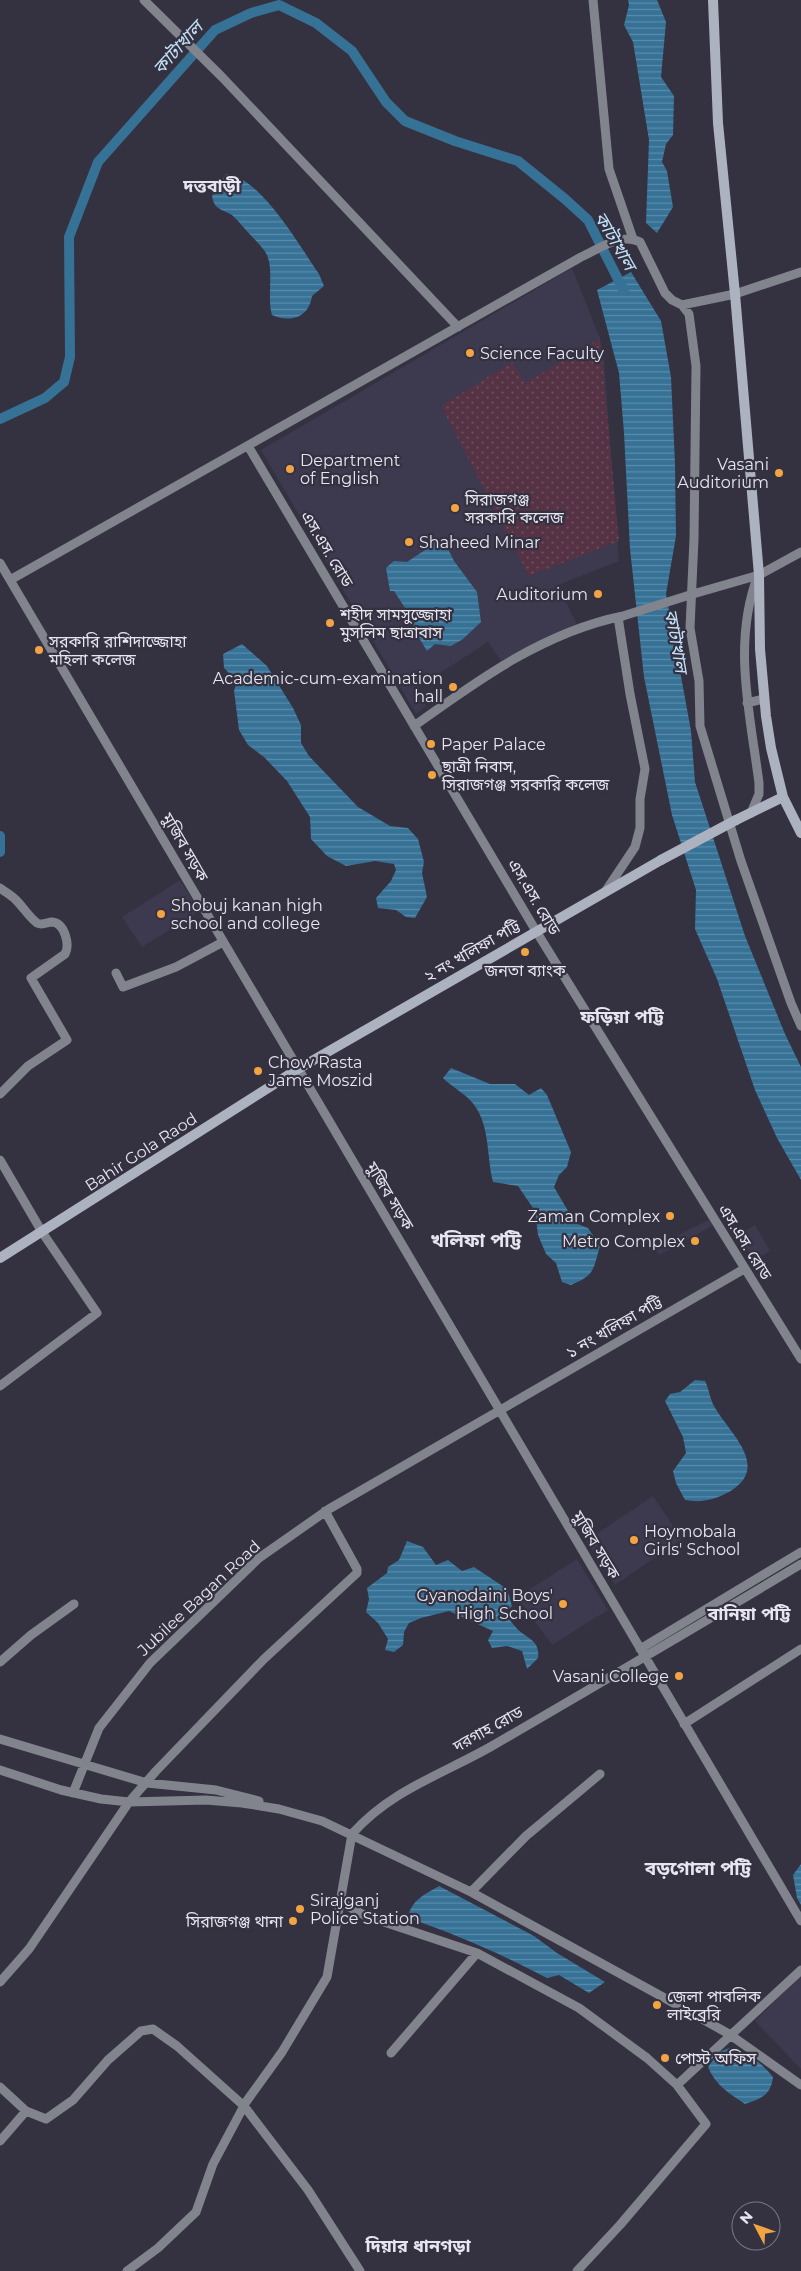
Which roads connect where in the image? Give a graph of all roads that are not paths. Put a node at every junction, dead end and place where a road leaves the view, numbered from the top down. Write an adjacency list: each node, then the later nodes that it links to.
1 (144, 0): 8 (street)
2 (592, 0): 4 (street)
3 (713, 0): 6 (main road)
4 (633, 239): 7 (street); 8 (street)
5 (801, 272): 6 (street)
6 (735, 294): 7 (street); 12 (main road)
7 (682, 305): 26 (street)
8 (458, 327): 9 (street)
9 (248, 446): 13 (street); 17 (street, এস.এস. রোড)
10 (801, 552): 12 (street)
11 (0, 563): 13 (street, মুজিব সড়ক)
12 (758, 575): 14 (street, bridge); 15 (main road); 16 (street)
13 (10, 580): 24 (street, মুজিব সড়ক)
14 (622, 616): 17 (street); 22 (street)
15 (764, 699): 16 (street); 18 (main road)
16 (747, 703): 19 (street)
17 (414, 726): 23 (street, এস.এস. রোড)
18 (783, 796): 19 (main road, ২ নং খলিফা পট্টি); 20 (main road)
19 (751, 813): 22 (main road, ২ নং খলিফা পট্টি, bridge)
20 (801, 833)
21 (0, 888): 28 (street)
22 (605, 892): 23 (main road, ২ নং খলিফা পট্টি)
23 (536, 931): 27 (main road, ২ নং খলিফা পট্টি); 32 (street, এস.এস. রোড)
24 (223, 942): 25 (street); 27 (street, মুজিব সড়ক)
25 (116, 973)
26 (801, 1026)
27 (298, 1069): 30 (main road, Bahir Gola Raod); 35 (street, মুজিব সড়ক)
28 (0, 1094)
29 (0, 1160): 30 (street)
30 (42, 1232): 31 (main road, Bahir Gola Raod); 34 (street)
31 (0, 1258)
32 (744, 1269): 33 (street, এস.এস. রোড); 35 (street, ১ নং খলিফা পট্টি)
33 (801, 1360)
34 (0, 1386)
35 (499, 1411): 36 (street, Jubilee Bagan Road); 41 (street, মুজিব সড়ক)
36 (325, 1511): 46 (street, Jubilee Bagan Road); 49 (street)
37 (801, 1552): 41 (street)
38 (801, 1564): 42 (street, দরগাহ রোড)
39 (74, 1604): 43 (street)
40 (801, 1649): 44 (street)
41 (640, 1650): 42 (street, মুজিব সড়ক)
42 (645, 1658): 44 (street, মুজিব সড়ক); 53 (street, দরগাহ রোড)
43 (0, 1662)
44 (684, 1724): 56 (street, মুজিব সড়ক)
45 (0, 1740): 46 (street)
46 (84, 1764): 49 (street); 50 (street, Jubilee Bagan Road)
47 (0, 1770): 50 (street)
48 (600, 1774): 54 (street)
49 (147, 1782): 51 (street); 52 (street)
50 (73, 1793): 51 (street)
51 (129, 1802): 52 (street); 59 (street)
52 (279, 1809): 53 (street)
53 (352, 1834): 54 (street); 55 (street)
54 (471, 1892): 60 (street)
55 (340, 1902): 57 (street); 65 (street)
56 (801, 1921)
57 (477, 1953): 61 (street); 62 (street)
58 (801, 1970): 60 (street)
59 (0, 1982)
60 (729, 2034): 62 (street); 63 (street)
61 (392, 2053)
62 (677, 2085): 70 (street)
63 (801, 2085)
64 (0, 2086): 66 (street)
65 (244, 2106): 66 (street); 68 (street); 69 (street)
66 (26, 2111): 67 (street)
67 (0, 2141)
68 (127, 2271)
69 (360, 2271)
70 (577, 2271)

